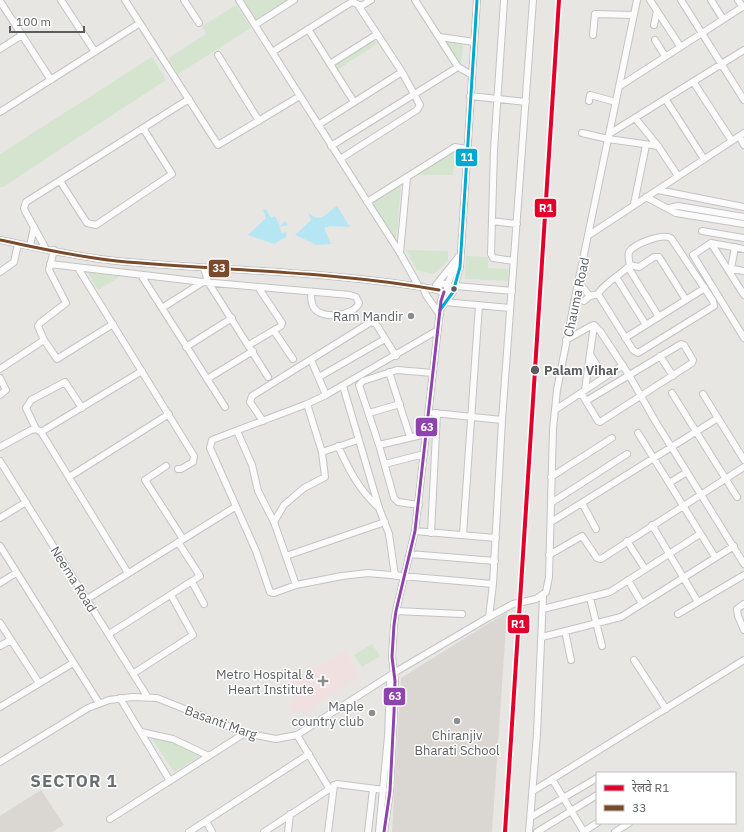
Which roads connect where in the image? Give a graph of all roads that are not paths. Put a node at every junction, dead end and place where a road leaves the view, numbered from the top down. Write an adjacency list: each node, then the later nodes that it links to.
1 (61, 0): 38 (street)
2 (184, 0): 24 (street)
3 (249, 0): 17 (street)
4 (294, 0): 25 (street)
5 (370, 0): 18 (street)
6 (415, 0): 32 (street)
7 (477, 0): 34 (street)
8 (504, 0): 54 (street)
9 (533, 0): 59 (street)
10 (637, 0): 21 (street, Chauma Road)
11 (650, 0): 20 (street)
12 (681, 0): 28 (street)
13 (711, 0): 22 (street)
14 (738, 0): 19 (street)
15 (0, 1): 29 (street)
16 (128, 1): 23 (street)
17 (241, 2): 25 (street)
18 (358, 5): 27 (street); 30 (street)
19 (743, 7): 22 (street)
20 (658, 12): 26 (street); 35 (street)
21 (633, 15): 31 (street); 49 (street, Chauma Road)
22 (723, 19): 28 (street)
23 (140, 23): 38 (street); 53 (street)
24 (199, 23)
25 (255, 25): 39 (street)
26 (654, 25)
27 (308, 29): 39 (street); 42 (street)
28 (702, 32): 35 (street); 43 (street)
29 (22, 35): 36 (street); 47 (street)
30 (376, 35): 42 (street); 45 (street)
31 (593, 35)
32 (440, 37): 34 (street); 44 (street)
33 (655, 40): 41 (street)
34 (474, 42): 46 (street)
35 (680, 46): 41 (street)
36 (0, 49)
37 (744, 50): 43 (street)
38 (94, 52): 47 (street)
39 (272, 52): 51 (street)
40 (218, 55): 63 (street)
41 (665, 56): 49 (street)
42 (330, 64): 58 (street)
43 (722, 64): 48 (street); 56 (street)
44 (458, 68): 46 (street); 50 (street)
45 (402, 72): 50 (street); 58 (street)
46 (472, 75): 52 (street)
47 (51, 80): 61 (street)
48 (694, 83): 55 (street); 69 (street)
49 (620, 86): 60 (street, Chauma Road)
50 (415, 94): 72 (street); 75 (street)
51 (300, 96): 63 (street); 64 (street)
52 (470, 96): 54 (street); 74 (street)
53 (189, 99): 63 (street); 65 (street)
54 (498, 99): 59 (street); 87 (street)
55 (666, 100): 62 (street); 76 (street)
56 (744, 100)
57 (589, 101): 60 (street)
58 (354, 102): 64 (street)
59 (526, 102): 88 (street)
60 (616, 102): 68 (street, Chauma Road)
61 (0, 112)
62 (635, 118): 68 (street); 73 (street)
63 (259, 121)
64 (318, 125): 72 (street)
65 (143, 128): 79 (street); 79 (street)
66 (582, 133): 68 (street)
67 (741, 134): 69 (street); 70 (street)
68 (609, 137): 71 (street); 92 (street, Chauma Road)
69 (732, 141): 76 (street)
70 (744, 144)
71 (646, 145): 73 (street); 83 (street)
72 (331, 146): 75 (street)
73 (658, 146): 77 (street)
74 (466, 149): 78 (street); 103 (street)
75 (340, 159): 82 (street)
76 (704, 159): 77 (street)
77 (678, 176): 80 (street)
78 (407, 177): 82 (street); 102 (street)
79 (60, 181): 90 (street)
80 (658, 190): 81 (street); 84 (street)
81 (646, 198): 83 (street); 85 (street)
82 (367, 202): 102 (street)
83 (634, 204): 92 (street)
84 (744, 207)
85 (669, 208): 86 (street); 89 (street)
86 (744, 217)
87 (492, 221): 88 (street); 104 (street)
88 (517, 224): 104 (street)
89 (744, 224)
90 (34, 226): 97 (street); 99 (street)
91 (702, 231): 93 (street)
92 (589, 235): 115 (street, Chauma Road)
93 (744, 238)
94 (0, 240): 96 (street)
95 (711, 243): 98 (street); 109 (street); 141 (street)
96 (18, 244): 97 (street); 111 (street)
97 (30, 246): 99 (street)
98 (735, 247): 100 (street); 109 (street)
99 (46, 249): 101 (street)
100 (744, 249)
101 (54, 250): 105 (street); 108 (street)
102 (400, 253): 116 (street)
103 (460, 254): 117 (street); 119 (street); 119 (street)
104 (514, 261): 121 (street)
105 (50, 264): 107 (street); 143 (street)
106 (629, 266): 113 (street); 120 (street); 126 (street); 133 (street)
107 (78, 268): 112 (street); 135 (street)
108 (204, 268): 114 (street); 116 (street)
109 (729, 268): 110 (street); 124 (street)
110 (744, 271)
111 (0, 272)
112 (141, 275): 114 (street); 130 (street)
113 (616, 277): 123 (street); 137 (street)
114 (206, 282): 118 (street); 130 (street); 134 (street)
115 (579, 283): 125 (street); 144 (street, Chauma Road)
116 (421, 286): 119 (street); 132 (street)
117 (456, 286): 119 (street); 121 (street); 128 (street)
118 (258, 287): 122 (street); 139 (street)
119 (442, 288): 128 (street)
120 (705, 288): 126 (street); 140 (street)
121 (512, 291): 131 (street)
122 (311, 293): 122 (street)
123 (598, 294): 125 (street); 140 (street)
124 (744, 295)
125 (590, 296): 127 (street)
126 (686, 300): 133 (street)
127 (584, 301)
128 (444, 302): 129 (street); 132 (street)
129 (479, 305): 131 (street); 181 (street)
130 (162, 308): 145 (street)
131 (510, 308): 184 (street)
132 (440, 312): 138 (street)
133 (659, 317): 137 (street)
134 (232, 318): 145 (street); 146 (street)
135 (113, 324): 143 (street); 154 (street)
136 (594, 325): 144 (street); 147 (street); 152 (street)
137 (646, 325): 140 (street)
138 (438, 330): 148 (street); 156 (street)
139 (274, 331): 146 (street); 150 (street)
140 (625, 338)
141 (744, 338)
142 (385, 339): 148 (street); 151 (street); 160 (street)
143 (44, 340): 153 (street)
144 (566, 340): 176 (street, Chauma Road)
145 (186, 347): 163 (street)
146 (251, 348): 159 (street); 163 (street)
147 (590, 354): 161 (street); 165 (street)
148 (396, 356): 164 (street)
149 (660, 356): 157 (street); 158 (street); 158 (street)
150 (293, 359)
151 (311, 360): 160 (street); 183 (street)
152 (623, 365): 157 (street); 161 (street)
153 (0, 369)
154 (142, 371): 175 (street); 180 (street)
155 (389, 372): 156 (street); 173 (street); 178 (street)
156 (433, 373): 177 (street)
157 (629, 375): 170 (street); 171 (street)
158 (673, 376): 170 (street)
159 (268, 377)
160 (319, 377): 169 (street)
161 (604, 377): 165 (street)
162 (0, 378): 168 (street)
163 (207, 379): 174 (street)
164 (343, 386): 169 (street); 192 (street)
165 (583, 392): 171 (street); 176 (street)
166 (672, 393): 187 (street)
167 (703, 394): 182 (street)
168 (0, 395)
169 (326, 395): 172 (street)
170 (641, 396): 171 (street); 195 (street)
171 (586, 401)
172 (307, 404): 183 (street); 197 (street)
173 (400, 404): 178 (street); 190 (street)
174 (225, 407)
175 (82, 408): 185 (street); 185 (street)
176 (554, 410): 209 (street, Chauma Road)
177 (428, 412): 179 (street); 189 (street)
178 (369, 413): 193 (street)
179 (437, 413): 181 (street); 228 (street)
180 (169, 414): 206 (street); 208 (street)
181 (470, 417): 184 (street); 230 (street)
182 (718, 418): 187 (street); 201 (street)
183 (263, 420): 186 (street)
184 (502, 420): 231 (street)
185 (38, 430): 196 (street); 208 (street)
186 (237, 431): 219 (street); 222 (street)
187 (695, 432): 195 (street); 210 (street)
188 (638, 433): 200 (street)
189 (426, 434): 190 (street); 198 (street)
190 (410, 437): 193 (street)
191 (612, 438): 209 (street)
192 (358, 440): 194 (street); 220 (street)
193 (379, 445): 203 (street)
194 (338, 446): 197 (street); 220 (street)
195 (672, 446): 200 (street); 207 (street)
196 (0, 447)
197 (322, 452): 222 (street)
198 (424, 454): 203 (street); 216 (street)
199 (627, 454): 215 (street)
200 (653, 458): 211 (street); 217 (street)
201 (744, 460)
202 (0, 461): 214 (street, Neema Road)
203 (384, 464): 216 (street)
204 (166, 466): 232 (street)
205 (744, 467): 210 (street)
206 (178, 469)
207 (687, 472): 211 (street); 212 (street)
208 (69, 477): 245 (street)
209 (551, 477): 215 (street, Chauma Road)
210 (725, 479): 212 (street); 213 (street)
211 (669, 483): 218 (street)
212 (702, 494): 218 (street); 235 (street)
213 (737, 497)
214 (26, 502): 221 (street); 258 (street, Neema Road)
215 (551, 503): 224 (street, Chauma Road)
216 (419, 505): 227 (street)
217 (583, 505): 224 (street); 226 (street)
218 (683, 506): 225 (street); 229 (street)
219 (235, 507): 232 (street); 254 (street)
220 (379, 508): 223 (street)
221 (0, 518)
222 (274, 522): 239 (street)
223 (385, 522): 239 (street); 247 (street)
224 (551, 522): 238 (street, Chauma Road)
225 (652, 525): 233 (street); 236 (street)
226 (596, 529)
227 (416, 531): 228 (street); 237 (street)
228 (431, 533): 230 (street)
229 (700, 534): 236 (street); 240 (street)
230 (463, 535): 231 (street)
231 (496, 538): 241 (street)
232 (180, 541): 245 (street); 251 (street)
233 (627, 541): 238 (street); 243 (street)
234 (0, 546): 244 (street)
235 (734, 546): 240 (street); 242 (street)
236 (670, 553): 243 (street); 248 (street)
237 (410, 554): 241 (street); 249 (street)
238 (549, 555): 256 (street, Chauma Road)
239 (286, 556): 254 (street)
240 (715, 557): 248 (street)
241 (495, 561): 253 (street)
242 (744, 564)
243 (646, 569): 250 (street)
244 (16, 573): 252 (street); 280 (street)
245 (128, 573): 258 (street)
246 (744, 575): 259 (street)
247 (395, 576): 249 (street); 254 (street)
248 (684, 576): 259 (street); 261 (street)
249 (404, 577): 253 (street); 264 (street)
250 (628, 580): 257 (street); 261 (street)
251 (192, 582): 255 (street); 260 (street)
252 (0, 583)
253 (493, 584): 267 (street)
254 (296, 586)
255 (171, 595): 272 (street); 281 (street)
256 (543, 596): 263 (street, Chauma Road); 267 (street, Basanti Marg)
257 (590, 598): 263 (street); 269 (street)
258 (87, 599): 272 (street, Neema Road)
259 (698, 602): 266 (street)
260 (204, 604)
261 (642, 604): 269 (street)
262 (744, 604): 270 (street)
263 (543, 609): 273 (street, Chauma Road)
264 (396, 611): 265 (street); 282 (street)
265 (462, 614)
266 (678, 614)
267 (489, 617): 282 (street, Basanti Marg)
268 (0, 623): 274 (street)
269 (595, 624): 271 (street); 276 (street)
270 (744, 630)
271 (565, 631): 273 (street); 277 (street)
272 (109, 634): 281 (street, Neema Road)
273 (542, 637): 301 (street, Chauma Road)
274 (10, 640): 275 (street); 283 (street)
275 (0, 646)
276 (602, 646)
277 (571, 660)
278 (634, 660): 288 (street)
279 (744, 660): 288 (street)
280 (73, 663): 283 (street); 286 (street)
281 (134, 672): 284 (street, Neema Road)
282 (393, 674): 291 (street, Basanti Marg); 300 (street); 318 (street)
283 (39, 683): 287 (street)
284 (147, 696): 285 (street, Basanti Marg); 290 (street, Basanti Marg)
285 (120, 698): 286 (street, Basanti Marg); 289 (street)
286 (98, 703): 294 (street, Basanti Marg)
287 (0, 707)
288 (666, 709): 295 (street)
289 (141, 732): 293 (street); 297 (street)
290 (245, 733): 291 (street, Basanti Marg); 293 (street)
291 (297, 735): 292 (street)
292 (309, 754): 298 (street); 308 (street)
293 (209, 756): 297 (street)
294 (0, 762)
295 (552, 779): 301 (street); 303 (street)
296 (596, 779): 303 (street)
297 (170, 781): 307 (street)
298 (332, 787): 299 (street); 305 (street); 315 (street)
299 (373, 789): 300 (street); 316 (street)
300 (384, 790): 317 (street)
301 (533, 790): 306 (street, Chauma Road)
302 (596, 796): 304 (street)
303 (564, 799): 304 (street); 306 (street)
304 (571, 811): 320 (street); 321 (street)
305 (290, 814): 313 (street); 314 (street)
306 (531, 817): 319 (street, Chauma Road)
307 (110, 819)
308 (206, 821): 311 (street); 312 (street)
309 (596, 824): 321 (street)
310 (627, 824): 322 (street)
311 (189, 832)
312 (212, 832)
313 (264, 832)
314 (288, 832)
315 (328, 832)
316 (368, 832)
317 (379, 832)
318 (384, 832)
319 (529, 832)
320 (537, 832)
321 (583, 832)
322 (615, 832)

